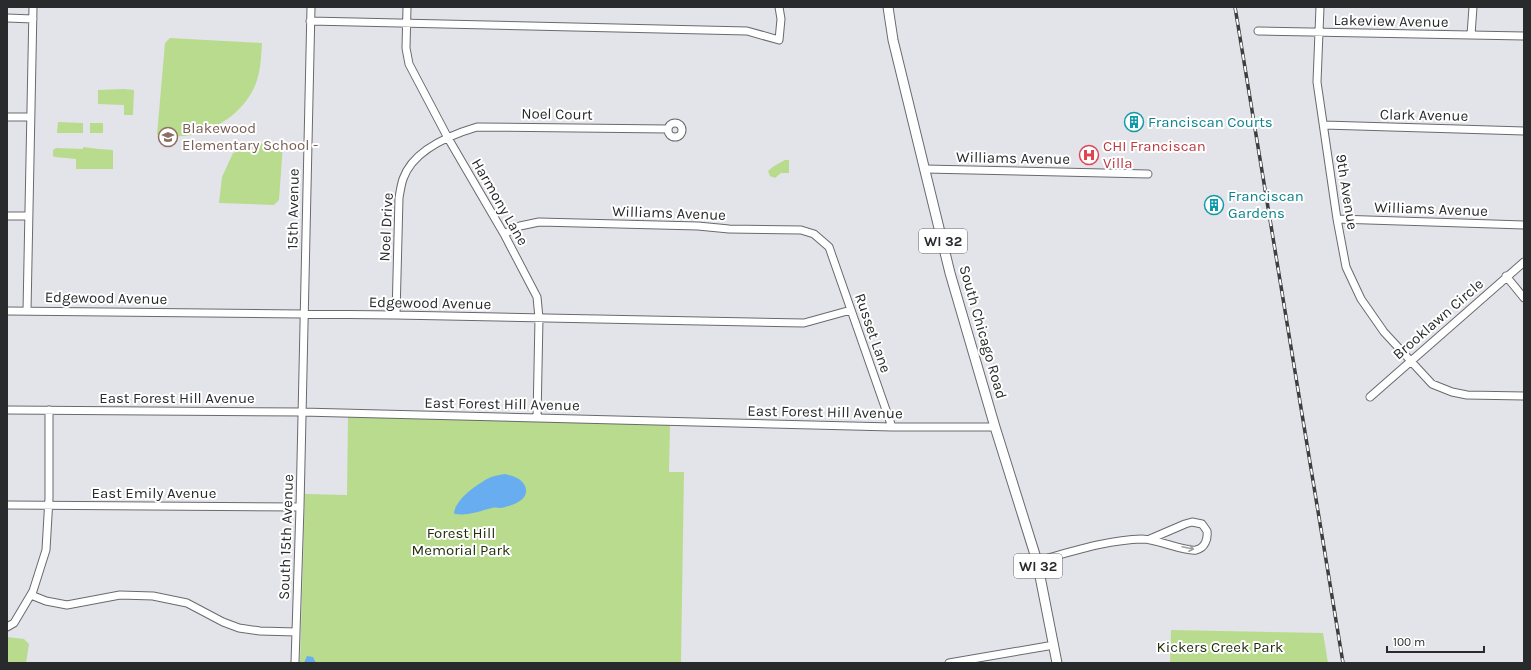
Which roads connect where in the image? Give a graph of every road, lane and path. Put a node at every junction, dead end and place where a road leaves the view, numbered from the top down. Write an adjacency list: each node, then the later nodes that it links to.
1 (33, 7): 9 (street)
2 (311, 7): 10 (street, 15th Avenue)
3 (407, 7): 11 (street, Harmony Lane)
4 (779, 7): 11 (street)
5 (888, 7): 22 (main road, South Chicago Road / WI 32)
6 (1320, 7): 13 (street, 9th Avenue)
7 (1473, 7): 14 (street)
8 (7, 18): 9 (street)
9 (33, 19): 17 (street)
10 (310, 21): 11 (street); 36 (street, 15th Avenue)
11 (406, 22): 21 (street, Harmony Lane)
12 (1258, 31): 13 (street, Lakeview Avenue)
13 (1319, 33): 14 (street, Lakeview Avenue); 18 (street, 9th Avenue)
14 (1472, 35): 15 (street, Lakeview Avenue)
15 (1524, 36)
16 (7, 117): 17 (street)
17 (30, 117): 25 (street)
18 (1324, 126): 20 (street, Clark Avenue); 26 (street, 9th Avenue)
19 (668, 129): 21 (street, Noel Court)
20 (1524, 130)
21 (448, 138): 28 (street, Harmony Lane); 37 (street, Noel Drive)
22 (925, 169): 23 (street, Williams Avenue); 47 (main road, South Chicago Road / WI 32)
23 (1148, 174)
24 (7, 216): 25 (street)
25 (28, 216): 35 (street)
26 (1337, 219): 27 (street, Williams Avenue); 39 (street, 9th Avenue)
27 (1524, 225)
28 (504, 234): 29 (street, Williams Avenue); 38 (street, Harmony Lane)
29 (829, 247): 33 (street, Russet Lane)
30 (1524, 262): 31 (street, Brooklawn Circle)
31 (1506, 276): 32 (street); 39 (street, Brooklawn Circle)
32 (1524, 298)
33 (851, 310): 38 (street, Edgewood Avenue); 46 (street, Russet Lane)
34 (7, 311): 35 (street, Edgewood Avenue)
35 (27, 311): 36 (street, Edgewood Avenue)
36 (304, 314): 37 (street, Edgewood Avenue); 44 (street, 15th Avenue)
37 (396, 315): 38 (street, Edgewood Avenue)
38 (539, 318): 45 (street, Harmony Lane)
39 (1410, 361): 40 (street); 41 (street, Brooklawn Circle)
40 (1524, 396)
41 (1370, 397)
42 (7, 410): 43 (street, East Forest Hill Avenue)
43 (49, 410): 44 (street, East Forest Hill Avenue); 49 (street)
44 (302, 412): 45 (street, East Forest Hill Avenue); 50 (street, South 15th Avenue)
45 (537, 418): 46 (street, East Forest Hill Avenue)
46 (892, 427): 47 (street, East Forest Hill Avenue)
47 (996, 428): 52 (main road, South Chicago Road / WI 32)
48 (7, 505): 49 (street, East Emily Avenue)
49 (48, 505): 50 (street, East Emily Avenue); 53 (street)
50 (300, 507): 55 (street, South 15th Avenue)
51 (1150, 540): 51 (street, one-way to 51); 52 (street)
52 (1037, 561): 56 (main road, South Chicago Road / WI 32)
53 (31, 595): 54 (street); 55 (street)
54 (10, 625)
55 (296, 632): 57 (street, South 15th Avenue)
56 (1054, 645): 58 (street); 59 (main road, South Chicago Road / WI 32)
57 (295, 663)
58 (949, 663)
59 (1057, 663)

